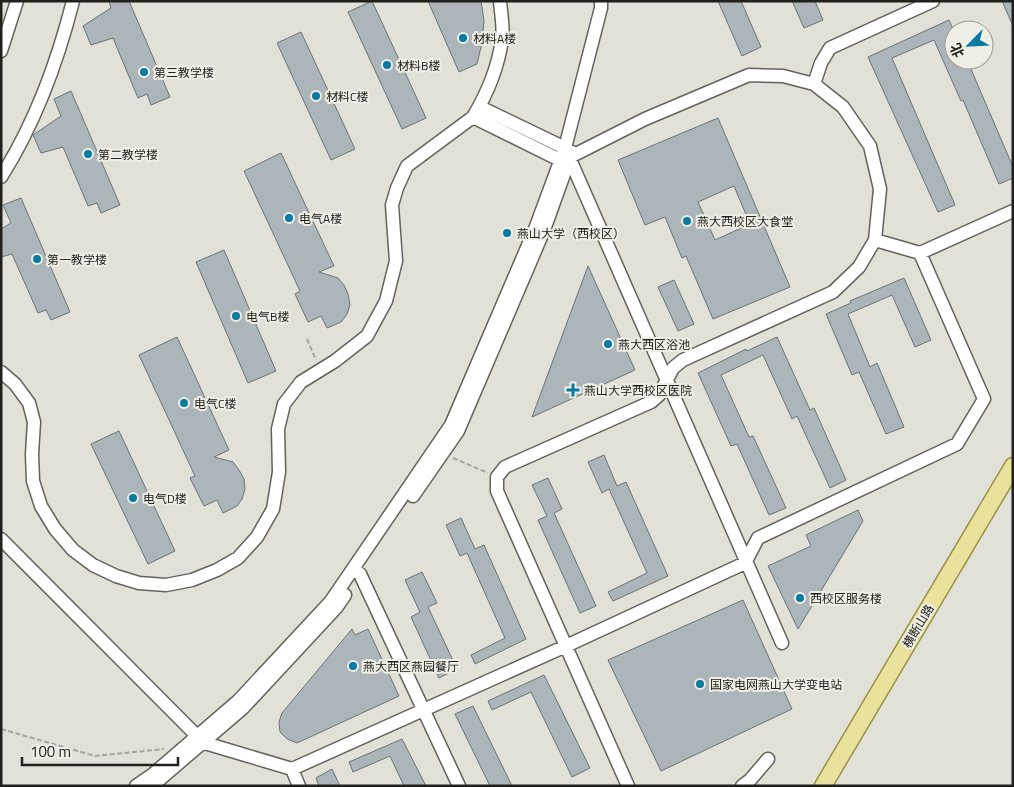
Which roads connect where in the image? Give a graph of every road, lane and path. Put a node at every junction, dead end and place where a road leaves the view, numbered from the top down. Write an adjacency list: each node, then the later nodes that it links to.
1 (17, 1): 7 (street)
2 (73, 1): 11 (street)
3 (500, 1): 9 (street)
4 (601, 1): 10 (street)
5 (609, 1): 10 (street)
6 (933, 1): 8 (street)
7 (1, 51)
8 (814, 84): 10 (street); 13 (street)
9 (477, 112): 10 (street); 16 (street)
10 (565, 155): 18 (street); 19 (street); 24 (street)
11 (1, 177)
12 (1013, 211): 14 (street)
13 (875, 240): 14 (street); 18 (street)
14 (920, 253): 23 (street)
15 (307, 339): 16 (path)
16 (320, 371): 17 (street)
17 (1, 372)
18 (666, 381): 21 (street); 23 (street)
19 (443, 453): 21 (path); 24 (street)
20 (1013, 466): 38 (main road, 横断山路)
21 (497, 477): 26 (street)
22 (1, 539): 29 (street)
23 (745, 563): 25 (street); 26 (street)
24 (356, 571): 27 (street); 29 (street)
25 (782, 643)
26 (566, 646): 27 (street); 36 (street)
27 (423, 710): 31 (street); 35 (street)
28 (1, 729): 29 (path)
29 (194, 741): 31 (street); 32 (street); 33 (street)
30 (768, 760): 37 (street)
31 (292, 769): 34 (street)
32 (136, 786)
33 (152, 786)
34 (299, 786)
35 (459, 786)
36 (628, 786)
37 (742, 786)
38 (823, 786)

